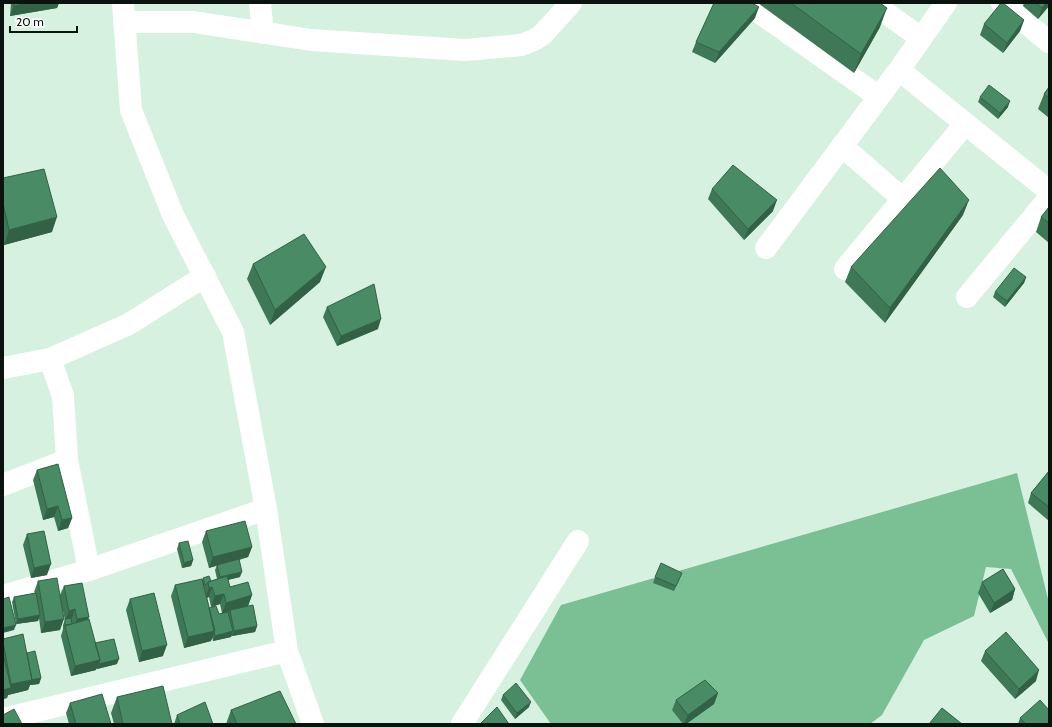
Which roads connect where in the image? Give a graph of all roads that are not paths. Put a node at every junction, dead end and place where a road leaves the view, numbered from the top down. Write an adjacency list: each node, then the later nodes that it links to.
1 (260, 3): 8 (street)
2 (571, 3): 8 (street)
3 (746, 3): 12 (street)
4 (872, 3): 9 (street)
5 (946, 3): 9 (street)
6 (1002, 3): 10 (street)
7 (124, 13): 8 (street); 20 (street)
8 (263, 33)
9 (921, 38): 11 (street)
10 (1049, 42)
11 (899, 70): 12 (street); 13 (street)
12 (879, 97): 14 (street)
13 (965, 124): 15 (street); 17 (street)
14 (842, 146): 17 (street); 18 (street)
15 (1049, 191)
16 (1049, 198): 21 (street)
17 (903, 199): 19 (street)
18 (766, 248)
19 (845, 269)
20 (205, 276): 22 (street); 26 (street)
21 (967, 297)
22 (50, 359): 23 (street); 24 (street)
23 (4, 362)
24 (67, 460): 25 (street); 28 (street)
25 (3, 485)
26 (266, 509): 28 (street); 30 (street)
27 (578, 542): 33 (street)
28 (89, 570): 29 (street)
29 (3, 596)
30 (287, 651): 31 (street); 32 (street)
31 (3, 719)
32 (313, 724)
33 (462, 724)

